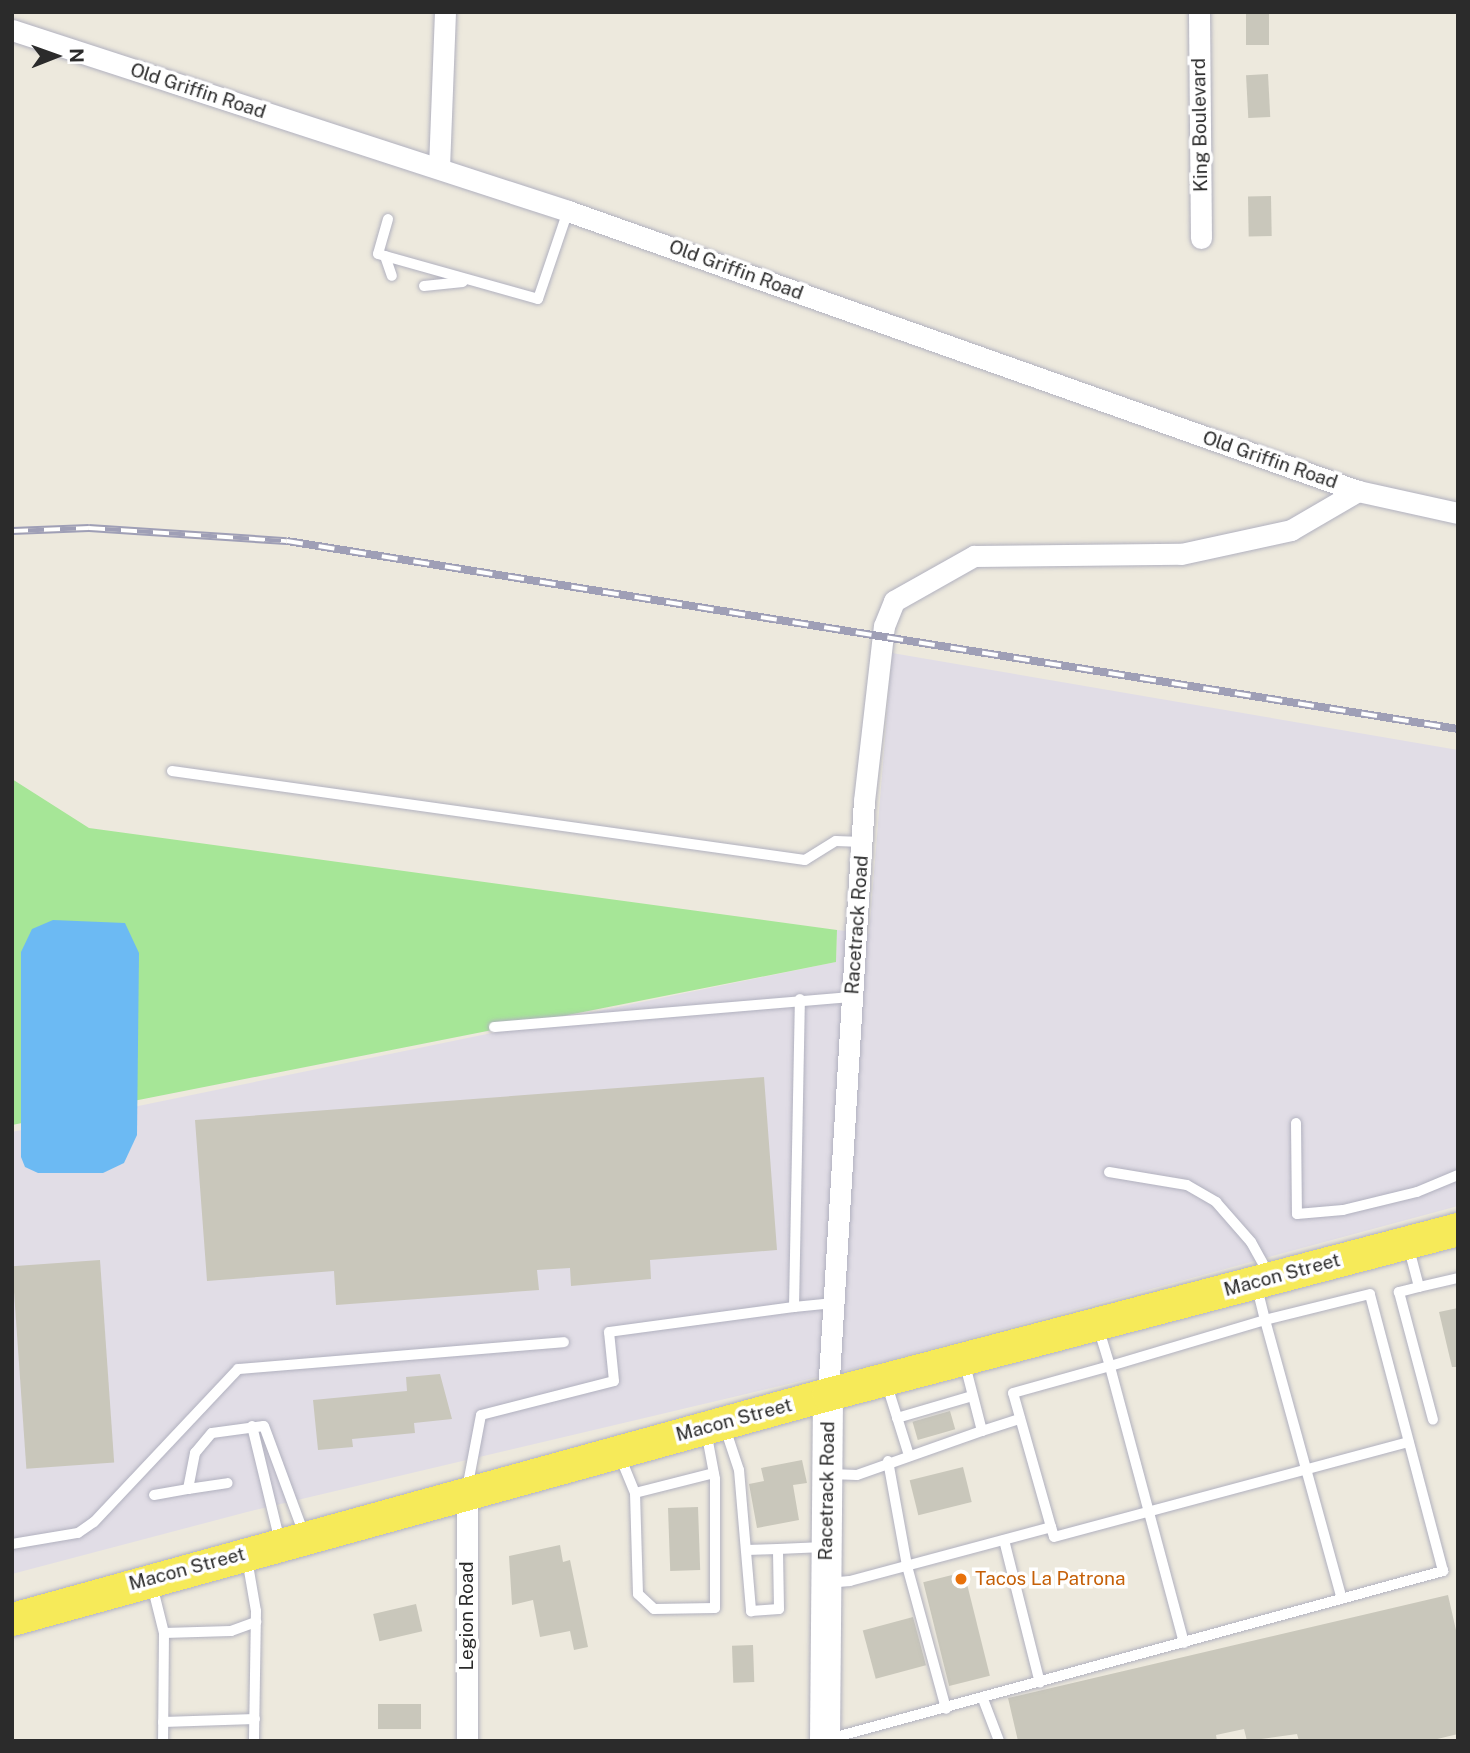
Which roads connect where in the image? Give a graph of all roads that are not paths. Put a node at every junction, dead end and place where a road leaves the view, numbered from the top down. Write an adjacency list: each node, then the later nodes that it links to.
1 (445, 12): 4 (street)
2 (1199, 12): 7 (street, King Boulevard)
3 (12, 30): 4 (street, Old Griffin Road)
4 (439, 168): 5 (street, Old Griffin Road)
5 (568, 211): 10 (lane); 12 (street, Old Griffin Road)
6 (387, 219): 8 (lane)
7 (1201, 238)
8 (381, 255): 9 (lane); 10 (lane)
9 (392, 276)
10 (471, 281): 11 (lane)
11 (424, 285)
12 (1358, 491): 13 (street, Old Griffin Road); 15 (street, Racetrack Road)
13 (1458, 513)
14 (172, 771): 15 (lane)
15 (862, 842): 16 (street, Racetrack Road)
16 (852, 997): 17 (lane); 27 (street, Racetrack Road)
17 (800, 999): 18 (lane); 28 (lane)
18 (494, 1027)
19 (1296, 1122): 21 (lane)
20 (1109, 1172): 25 (lane)
21 (1458, 1175)
22 (1458, 1229): 23 (main road, Macon Street)
23 (1407, 1242): 25 (main road, Macon Street); 26 (lane)
24 (1458, 1278): 26 (lane)
25 (1263, 1280): 29 (lane); 30 (main road, Macon Street)
26 (1419, 1287): 39 (lane)
27 (834, 1303): 28 (lane); 35 (street, Racetrack Road)
28 (794, 1307): 52 (lane)
29 (1265, 1320): 33 (lane); 43 (lane); 47 (lane)
30 (1097, 1324): 32 (main road, Macon Street); 33 (lane)
31 (564, 1342): 59 (lane)
32 (963, 1359): 34 (main road, Macon Street); 36 (lane)
33 (1110, 1366): 38 (lane); 55 (lane)
34 (885, 1379): 35 (main road, Macon Street); 37 (lane)
35 (828, 1394): 40 (main road, Macon Street); 49 (street, Racetrack Road)
36 (972, 1396): 37 (lane); 42 (lane)
37 (897, 1418): 45 (lane)
38 (1020, 1419): 42 (lane); 56 (lane)
39 (1433, 1420)
40 (714, 1425): 44 (main road, Macon Street); 48 (lane); 62 (lane)
41 (252, 1426): 51 (lane); 57 (lane); 57 (lane)
42 (982, 1431): 45 (lane)
43 (1409, 1442): 47 (lane); 67 (lane)
44 (618, 1451): 52 (main road, Macon Street); 53 (lane)
45 (908, 1452): 46 (lane)
46 (888, 1461): 49 (lane); 64 (lane)
47 (1306, 1470): 55 (lane); 67 (lane)
48 (714, 1473): 53 (lane); 53 (lane)
49 (827, 1474): 60 (street, Racetrack Road)
50 (228, 1483): 51 (lane)
51 (188, 1489): 54 (lane)
52 (467, 1492): 57 (main road, Macon Street); 80 (street, Legion Road)
53 (635, 1493)
54 (153, 1495)
55 (1150, 1511): 56 (lane); 71 (lane)
56 (1051, 1527): 58 (lane)
57 (293, 1540): 63 (main road, Macon Street)
58 (1004, 1540): 64 (lane); 72 (lane)
59 (12, 1544)
60 (827, 1547): 61 (lane); 66 (street, Racetrack Road)
61 (778, 1549): 62 (lane); 62 (lane)
62 (746, 1550)
63 (246, 1553): 65 (main road, Macon Street); 69 (lane)
64 (907, 1566): 66 (lane); 74 (lane)
65 (151, 1579): 68 (main road, Macon Street); 70 (lane)
66 (826, 1583): 77 (street, Racetrack Road)
67 (1342, 1599): 71 (lane)
68 (12, 1619)
69 (256, 1622): 70 (lane); 75 (lane)
70 (164, 1633): 76 (lane)
71 (1184, 1643): 72 (lane)
72 (1040, 1683): 73 (lane)
73 (983, 1699): 74 (lane); 81 (lane)
74 (946, 1709): 77 (lane)
75 (255, 1719): 76 (lane); 79 (lane)
76 (163, 1722): 78 (lane)
77 (825, 1740)
78 (163, 1741)
79 (254, 1741)
80 (467, 1741)
81 (999, 1741)

